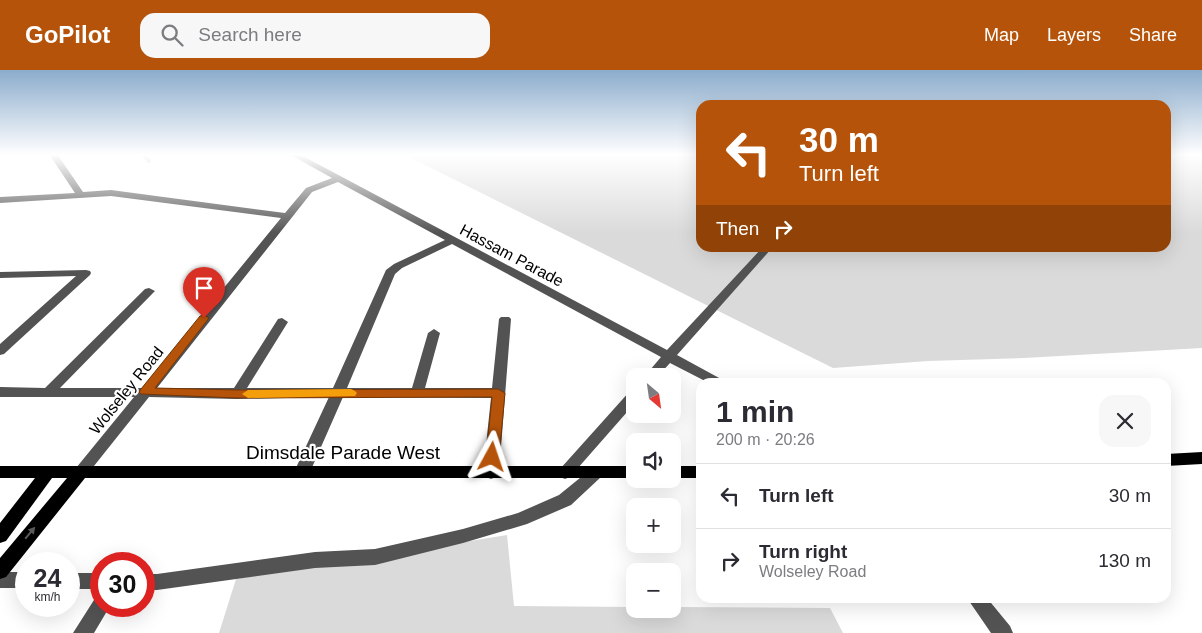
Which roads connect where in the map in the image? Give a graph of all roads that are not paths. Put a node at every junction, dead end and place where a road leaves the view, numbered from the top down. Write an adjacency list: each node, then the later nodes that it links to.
1 (71, 180): 4 (street)
2 (335, 180): 6 (street, Wolseley Road)
3 (340, 180): 7 (street, Hassam Parade)
4 (80, 194): 5 (street); 6 (street)
5 (0, 200)
6 (286, 216): 19 (street, Wolseley Road)
7 (451, 241): 15 (street, Hassam Parade); 21 (street)
8 (763, 252): 15 (street)
9 (2, 276): 14 (street)
10 (149, 291): 20 (street)
11 (505, 319): 22 (street)
12 (282, 322): 23 (street)
13 (434, 333): 24 (street)
14 (0, 351)
15 (668, 356): 16 (street); 17 (street, Hassam Parade)
16 (658, 368)
17 (709, 378)
18 (0, 392): 20 (street)
19 (146, 392): 20 (street); 23 (street); 30 (street, Wolseley Road)
20 (47, 393)
21 (338, 393): 23 (street); 24 (street); 31 (street)
22 (498, 393): 24 (street); 35 (street)
23 (237, 394)
24 (417, 394)
25 (626, 404): 36 (street)
26 (1202, 458): 27 (main road)
27 (1171, 460)
28 (0, 472): 29 (main road, Dimsdale Parade West)
29 (48, 472): 30 (main road, Dimsdale Parade West); 38 (main road)
30 (81, 472): 31 (main road, Dimsdale Parade West); 39 (main road, one-way to 30)
31 (302, 472): 35 (main road, Dimsdale Parade West)
32 (626, 472): 37 (main road, Dimsdale Parade West)
33 (681, 472): 34 (main road)
34 (696, 472)
35 (491, 473): 36 (main road, Dimsdale Parade West)
36 (565, 473): 37 (main road, Dimsdale Parade West)
37 (596, 473): 42 (street)
38 (0, 536)
39 (0, 571)
40 (0, 580): 41 (street)
41 (15, 580)
42 (155, 582)
43 (980, 603): 46 (street)
44 (94, 617): 45 (street)
45 (83, 633)
46 (1003, 633)

